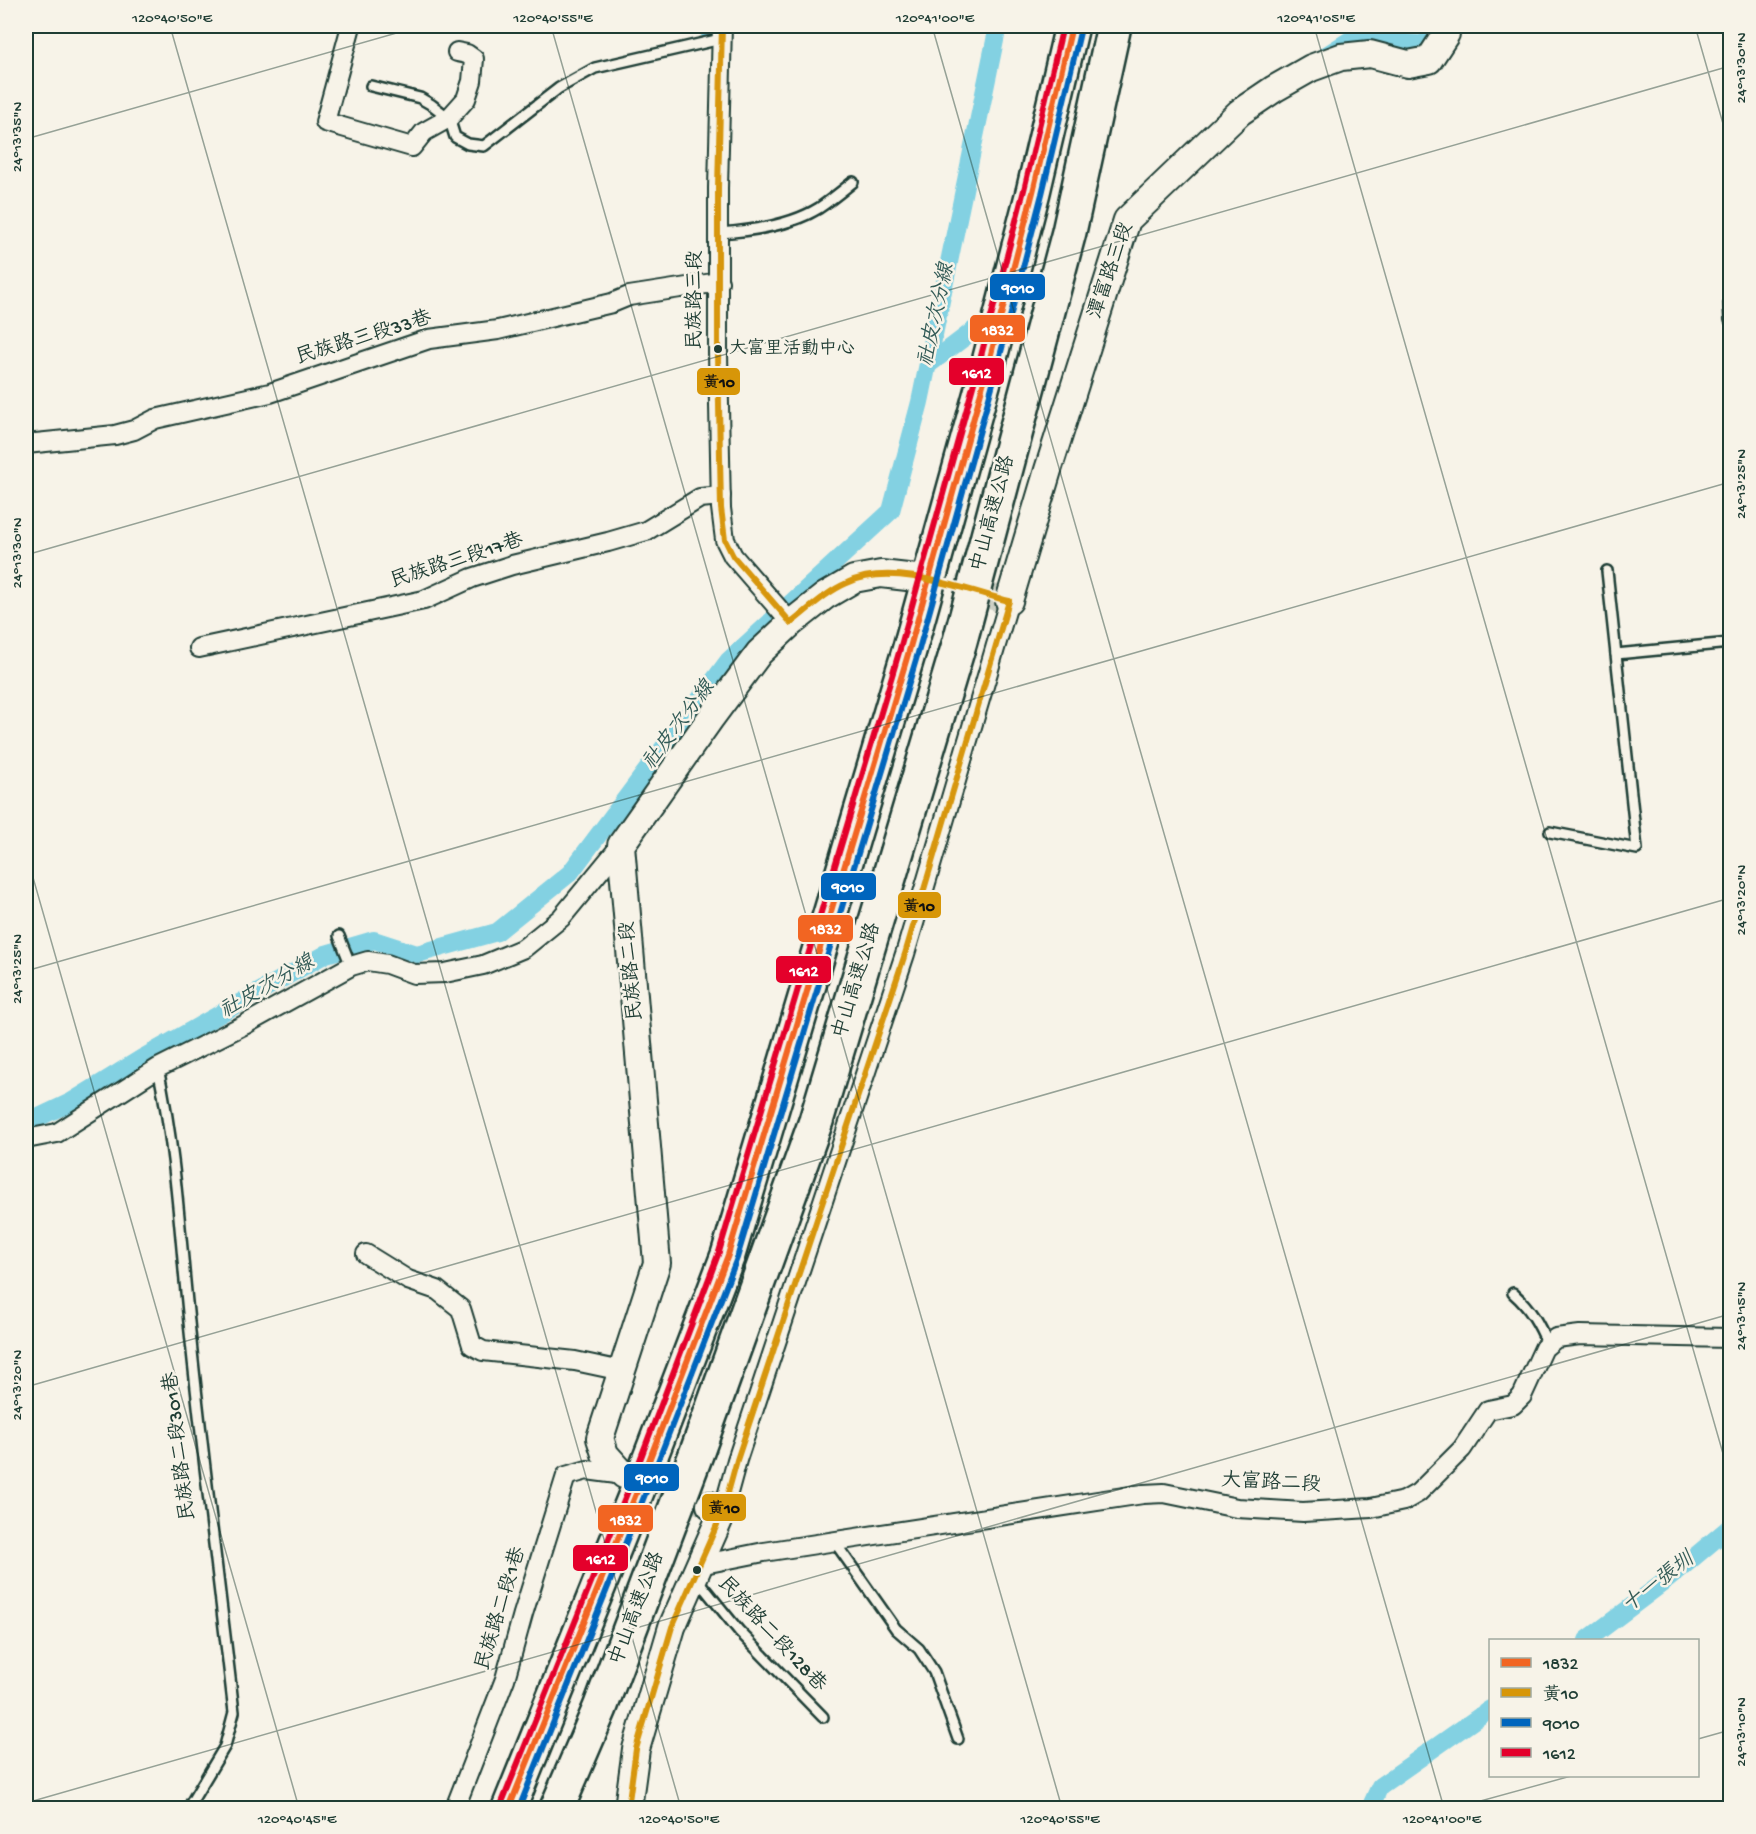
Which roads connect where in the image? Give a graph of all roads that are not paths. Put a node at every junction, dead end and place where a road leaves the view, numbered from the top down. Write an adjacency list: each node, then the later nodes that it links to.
1 (351, 26): 8 (street)
2 (1072, 26): 44 (highway)
3 (1114, 26): 45 (highway, 中山高速公路)
4 (1446, 26): 18 (street, 潭富路三段)
5 (722, 32): 8 (lane); 10 (street, 民族路三段)
6 (457, 52): 8 (street)
7 (371, 86): 8 (lane)
8 (449, 118)
9 (853, 182): 10 (lane)
10 (718, 233): 11 (street, 民族路三段)
11 (719, 282): 14 (street, 民族路三段33巷); 15 (street, 民族路三段)
12 (1729, 302): 13 (lane)
13 (1731, 320)
14 (26, 444)
15 (721, 496): 19 (street, 民族路三段); 21 (street, 民族路三段17巷)
16 (1607, 571): 22 (lane)
17 (916, 578): 19 (street)
18 (1009, 601): 37 (street)
19 (789, 620): 24 (street)
20 (1731, 643): 22 (lane)
21 (198, 648)
22 (1616, 654): 23 (lane)
23 (1550, 832)
24 (621, 845): 26 (street); 33 (street, 民族路二段)
25 (339, 936): 26 (lane)
26 (349, 963): 27 (street)
27 (158, 1068): 28 (street); 42 (lane, 民族路二段301巷)
28 (26, 1139)
29 (366, 1254): 33 (street)
30 (1514, 1293): 32 (lane)
31 (1731, 1338): 32 (street)
32 (1548, 1345): 38 (street, 大富路二段)
33 (622, 1371): 34 (street, 民族路二段)
34 (600, 1437): 35 (street); 36 (street)
35 (587, 1470): 36 (street); 43 (street, 民族路二段1巷)
36 (624, 1474)
37 (716, 1508): 39 (street)
38 (834, 1541): 39 (street, 大富路二段); 41 (lane)
39 (697, 1570): 40 (lane, 民族路二段128巷); 46 (street)
40 (823, 1717)
41 (958, 1739)
42 (188, 1809)
43 (455, 1809)
44 (509, 1809)
45 (557, 1809)
46 (628, 1809)

